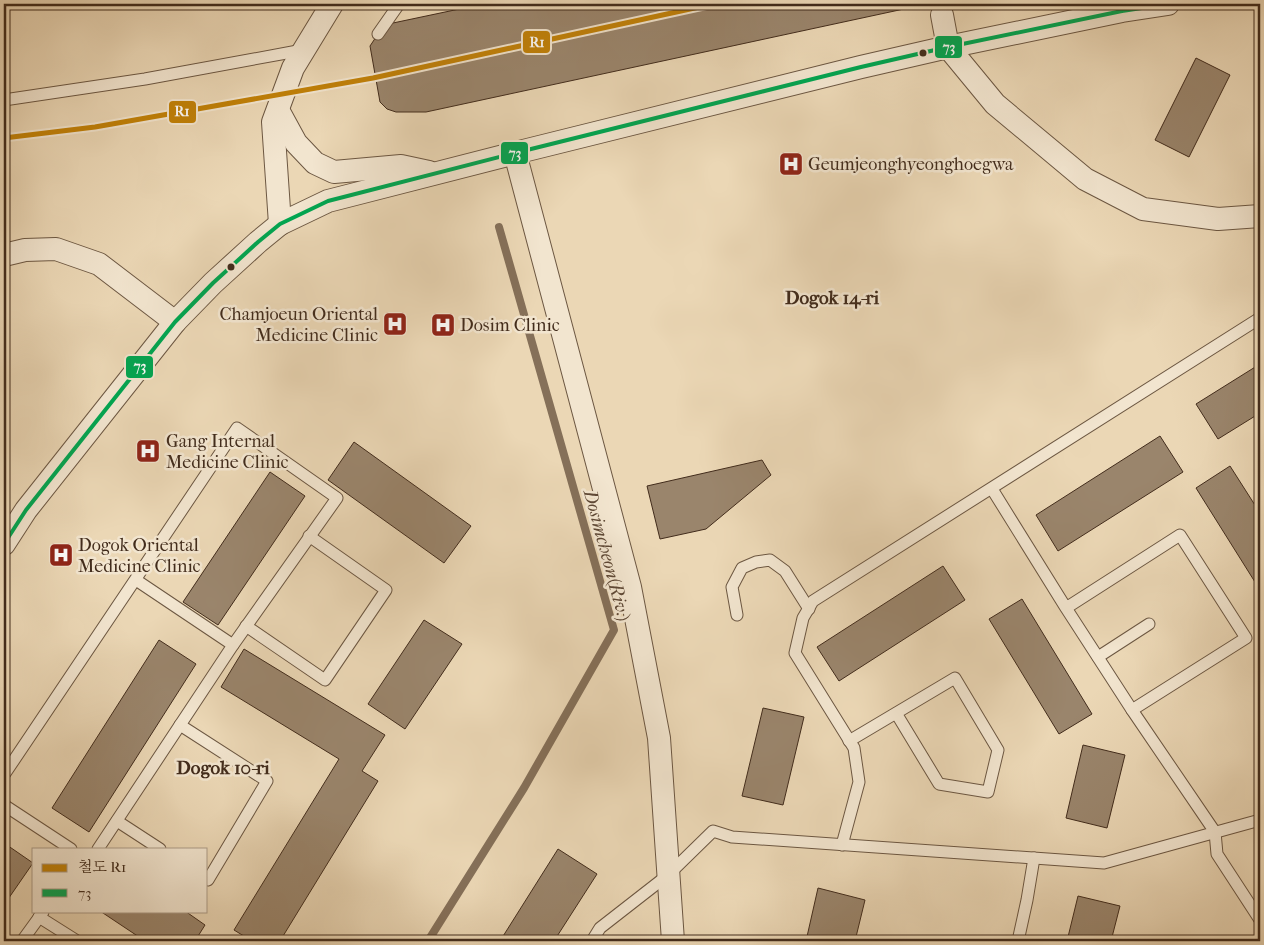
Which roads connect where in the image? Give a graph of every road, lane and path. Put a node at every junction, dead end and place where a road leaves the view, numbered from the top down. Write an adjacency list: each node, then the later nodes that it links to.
1 (332, 4): 7 (street)
2 (399, 4): 5 (lane)
3 (1168, 4): 6 (street)
4 (942, 15): 6 (street)
5 (378, 34)
6 (948, 47): 10 (street); 12 (street)
7 (305, 49): 8 (lane); 9 (street)
8 (4, 100)
9 (278, 110): 11 (street); 13 (street)
10 (515, 153): 11 (street); 42 (street)
11 (435, 173): 13 (street)
12 (1260, 216)
13 (280, 224): 16 (street)
14 (4, 255): 16 (street)
15 (1260, 318): 17 (lane)
16 (175, 322): 19 (street)
17 (992, 489): 21 (lane); 22 (lane)
18 (309, 536): 20 (lane); 25 (lane); 25 (lane)
19 (4, 544)
20 (136, 580): 26 (lane); 32 (lane)
21 (1066, 608): 27 (lane); 28 (lane)
22 (809, 609): 23 (lane); 31 (lane)
23 (737, 615)
24 (1149, 624): 27 (lane)
25 (246, 626): 26 (lane)
26 (233, 645): 30 (lane)
27 (1098, 656): 28 (lane)
28 (1132, 710): 36 (lane)
29 (896, 713): 29 (lane); 31 (lane)
30 (180, 725): 35 (lane); 43 (lane)
31 (849, 741): 37 (lane)
32 (4, 775)
33 (4, 805): 38 (lane)
34 (1260, 820): 36 (lane)
35 (117, 821): 39 (lane); 40 (lane)
36 (1215, 832): 41 (lane); 45 (lane)
37 (842, 845): 41 (lane); 42 (lane)
38 (69, 848)
39 (99, 848)
40 (158, 848)
41 (1034, 858): 50 (lane)
42 (668, 874): 48 (lane); 49 (street)
43 (208, 880)
44 (41, 914): 46 (lane); 47 (lane)
45 (1260, 920)
46 (22, 941)
47 (77, 941)
48 (592, 941)
49 (673, 941)
50 (1018, 941)

